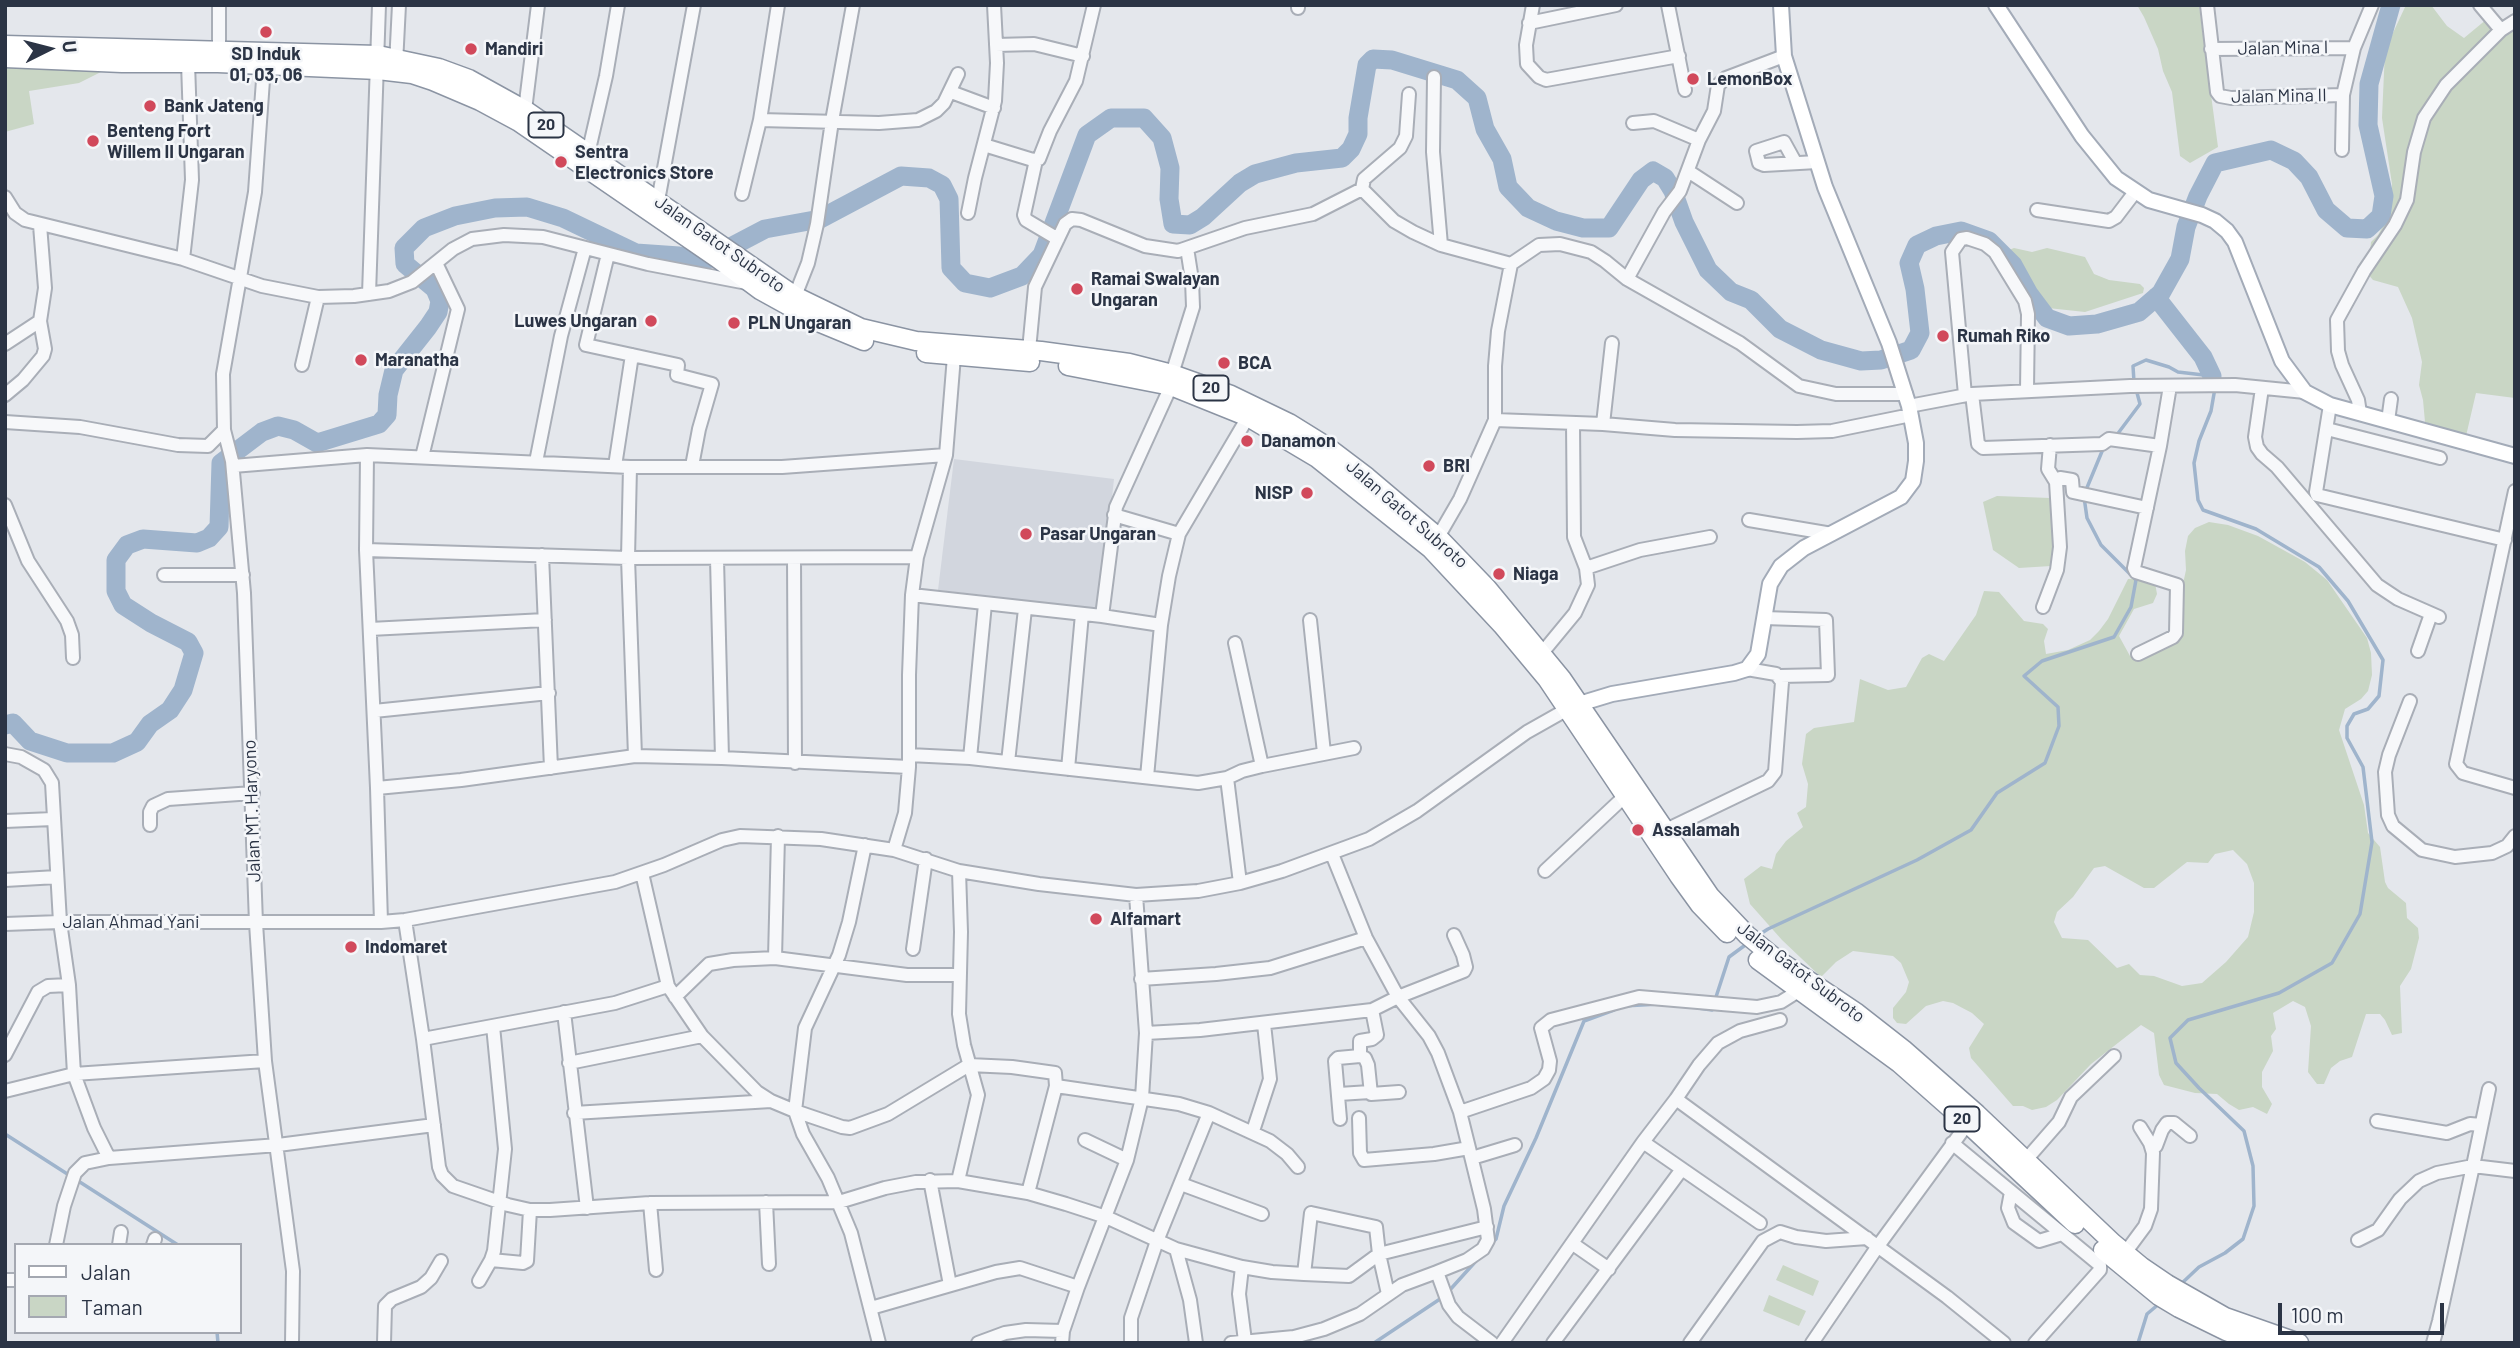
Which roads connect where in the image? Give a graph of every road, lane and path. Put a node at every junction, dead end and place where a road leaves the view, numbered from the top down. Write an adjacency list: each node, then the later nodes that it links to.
1 (219, 5): 26 (street)
2 (379, 5): 32 (street)
3 (398, 5): 32 (street)
4 (538, 5): 41 (street)
5 (618, 5): 48 (street)
6 (694, 5): 57 (street)
7 (778, 5): 42 (street)
8 (853, 5): 43 (street)
9 (994, 5): 23 (street)
10 (1094, 5): 27 (street)
11 (1533, 5): 20 (street)
12 (1616, 5): 20 (street)
13 (1668, 5): 28 (street)
14 (1781, 5): 29 (main road)
15 (1996, 5): 54 (main road)
16 (2207, 5): 25 (street)
17 (2372, 5): 24 (street)
18 (2480, 5): 21 (street)
19 (2515, 21): 21 (street)
20 (1529, 23): 28 (street)
21 (2501, 30): 94 (street)
22 (5, 45): 26 (highway, 20)
23 (996, 45): 27 (street); 40 (street)
24 (2354, 48): 25 (street, Jalan Mina I); 39 (street)
25 (2211, 49): 39 (street, Jalan Mina II)
26 (219, 51): 32 (highway, 20)
27 (1083, 56): 49 (street)
28 (1679, 56): 36 (street)
29 (1784, 56): 45 (street); 51 (main road)
30 (5, 58): 31 (highway, 20)
31 (188, 63): 33 (highway, 20); 68 (street)
32 (387, 64): 33 (highway, 20); 41 (highway, Jalan Gatot Subroto / 20); 62 (highway, Jalan Gatot Subroto / 20); 74 (street)
33 (264, 66): 72 (street, Jalan MT. Haryono)
34 (958, 74): 37 (street)
35 (1434, 77): 64 (street)
36 (1685, 90)
37 (951, 92): 40 (street); 43 (street)
38 (1409, 94): 53 (street)
39 (2343, 95): 47 (street)
40 (994, 108): 46 (street)
41 (525, 110): 48 (highway, Jalan Gatot Subroto / 20)
42 (760, 120): 43 (street); 55 (street)
43 (832, 121): 75 (street)
44 (1633, 123): 45 (street)
45 (1699, 140): 52 (street)
46 (984, 145): 49 (street); 60 (street)
47 (2342, 150)
48 (588, 154): 57 (highway, Jalan Gatot Subroto / 20)
49 (1036, 160): 63 (street)
50 (1795, 162): 51 (street)
51 (1817, 162): 92 (main road)
52 (1688, 172): 58 (street); 71 (street)
53 (1362, 189): 64 (street); 66 (street)
54 (2135, 192): 59 (street); 88 (main road)
55 (742, 194)
56 (5, 197): 61 (street)
57 (658, 201): 62 (highway, Jalan Gatot Subroto / 20)
58 (1737, 203)
59 (2037, 210)
60 (968, 213)
61 (40, 225): 68 (street); 77 (street)
62 (694, 234): 73 (highway, Jalan Gatot Subroto / 20); 75 (highway, Jalan Gatot Subroto / 20)
63 (1058, 239): 66 (street); 80 (street)
64 (1441, 245): 69 (street)
65 (585, 248): 67 (street); 70 (street); 110 (street)
66 (1187, 248): 84 (street)
67 (608, 254): 73 (street); 81 (street)
68 (183, 259): 72 (street)
69 (1511, 264): 71 (street); 96 (street)
70 (432, 266): 74 (street); 108 (street)
71 (1627, 279): 92 (street)
72 (239, 280): 76 (street); 102 (street, Jalan MT. Haryono)
73 (750, 283): 82 (highway, Jalan Gatot Subroto / 20)
74 (369, 294): 76 (street)
75 (795, 296): 80 (highway, Jalan Gatot Subroto / 20)
76 (318, 297): 83 (street)
77 (40, 321): 79 (street); 89 (street)
78 (1612, 343): 100 (street)
79 (5, 344)
80 (1029, 350): 84 (highway, Jalan Gatot Subroto / 20)
81 (632, 355): 112 (street); 113 (street)
82 (954, 356): 84 (highway, Jalan Gatot Subroto / 20); 105 (street)
83 (302, 365)
84 (1172, 380): 95 (highway, Jalan Gatot Subroto / 20); 119 (street); 123 (highway, Jalan Gatot Subroto / 20)
85 (2170, 386): 86 (street); 87 (street); 104 (street)
86 (2262, 387): 88 (street); 147 (street)
87 (2027, 390): 90 (street); 90 (street)
88 (2305, 392): 93 (main road)
89 (5, 395)
90 (1968, 395): 92 (street); 103 (street)
91 (2390, 400): 97 (street)
92 (1909, 405): 100 (street); 122 (main road)
93 (2330, 405): 94 (main road); 101 (street)
94 (2360, 414): 97 (main road)
95 (1248, 417): 121 (street); 155 (highway, Jalan Gatot Subroto / 20)
96 (1495, 420): 99 (street); 123 (street)
97 (2388, 421): 107 (main road)
98 (5, 422): 102 (street)
99 (1573, 423): 100 (street); 132 (street)
100 (1603, 424)
101 (2327, 429): 109 (street); 125 (street)
102 (224, 430): 111 (street, Jalan MT. Haryono)
103 (2050, 445): 104 (street); 115 (street)
104 (2160, 446): 118 (street)
105 (946, 455): 113 (street); 128 (street)
106 (367, 456): 108 (street); 111 (street); 126 (street)
107 (2515, 456)
108 (422, 457): 110 (street)
109 (2440, 458)
110 (536, 462): 112 (street)
111 (232, 463): 134 (street, Jalan MT. Haryono)
112 (615, 466): 114 (street)
113 (692, 466): 114 (street)
114 (630, 467): 129 (street)
115 (2055, 480): 118 (street); 137 (street)
116 (2515, 491): 125 (street)
117 (5, 505): 150 (street)
118 (2147, 508): 149 (street)
119 (1114, 515): 121 (street); 140 (street)
120 (1749, 520): 122 (street)
121 (1179, 534): 144 (street)
122 (1832, 534): 141 (main road)
123 (1438, 537): 148 (highway, Jalan Gatot Subroto / 20)
124 (1710, 537): 132 (street)
125 (2505, 540): 172 (street)
126 (366, 550): 127 (street); 145 (street)
127 (542, 555): 129 (street); 142 (street)
128 (918, 557): 130 (street); 135 (street)
129 (628, 558): 131 (street); 160 (street)
130 (794, 558): 131 (street); 165 (street)
131 (717, 559): 161 (street)
132 (1586, 568): 148 (street)
133 (164, 575): 134 (street)
134 (243, 575): 173 (street, Jalan MT. Haryono)
135 (912, 595): 136 (street); 163 (street)
136 (985, 604): 138 (street); 162 (street)
137 (2043, 607)
138 (1025, 609): 139 (street); 164 (street)
139 (1082, 614): 140 (street); 168 (street)
140 (1102, 616): 144 (street)
141 (1764, 618): 151 (main road); 152 (street)
142 (545, 620): 145 (street); 153 (street)
143 (1310, 620): 158 (street)
144 (1161, 625): 169 (street)
145 (370, 629): 156 (street)
146 (1235, 643): 166 (street)
147 (2418, 651)
148 (1542, 653): 155 (highway, Jalan Gatot Subroto / 20)
149 (2138, 654)
150 (73, 658)
151 (1747, 668): 152 (street); 155 (main road)
152 (1780, 676): 178 (street)
153 (549, 693): 156 (street); 167 (street)
154 (2410, 701): 180 (street)
155 (1574, 706): 174 (highway, Jalan Gatot Subroto / 20); 178 (highway, Jalan Gatot Subroto / 20); 183 (street, Jalan Ahmad Yani)
156 (374, 711): 171 (street)
157 (1354, 748): 158 (street)
158 (1324, 753): 166 (street)
159 (5, 754): 175 (street)
160 (635, 757): 161 (street); 167 (street)
161 (722, 758): 165 (street)
162 (970, 758): 163 (street); 164 (street)
163 (909, 761): 165 (street); 182 (street)
164 (1009, 762): 168 (street)
165 (795, 763)
166 (1262, 766): 170 (street)
167 (551, 768): 171 (street)
168 (1068, 769): 169 (street)
169 (1147, 777): 170 (street)
170 (1227, 778): 190 (street)
171 (377, 788): 194 (street)
172 (2515, 788)
173 (253, 793): 177 (street); 195 (street, Jalan MT. Haryono)
174 (1624, 796): 186 (street); 199 (highway, Jalan Gatot Subroto / 20)
175 (53, 819): 176 (street); 188 (street)
176 (5, 821)
177 (150, 825)
178 (1664, 831): 199 (highway, Jalan Gatot Subroto / 20)
179 (778, 836): 181 (street, Jalan Ahmad Yani); 187 (street, Jalan Ahmad Yani); 201 (street)
180 (2515, 836)
181 (865, 845): 182 (street, Jalan Ahmad Yani); 202 (street)
182 (894, 850): 184 (street, Jalan Ahmad Yani)
183 (1332, 854): 190 (street, Jalan Ahmad Yani); 198 (street)
184 (926, 859): 185 (street, Jalan Ahmad Yani); 200 (street)
185 (959, 871): 191 (street, Jalan Ahmad Yani); 203 (street)
186 (1545, 871)
187 (642, 873): 192 (street, Jalan Ahmad Yani); 206 (street)
188 (57, 877): 189 (street); 193 (street)
189 (5, 880)
190 (1240, 883): 191 (street, Jalan Ahmad Yani)
191 (1136, 895): 204 (street)
192 (405, 920): 194 (street, Jalan Ahmad Yani); 217 (street)
193 (60, 922): 195 (street, Jalan Ahmad Yani); 196 (street, Jalan Ahmad Yani); 205 (street)
194 (381, 922): 195 (street, Jalan Ahmad Yani)
195 (256, 923): 221 (street, Jalan MT. Haryono)
196 (5, 924)
197 (1454, 935): 209 (street)
198 (1366, 938): 204 (street); 209 (street)
199 (1750, 946): 207 (highway, Jalan Gatot Subroto / 20); 239 (highway, Jalan Gatot Subroto / 20)
200 (913, 949)
201 (775, 958): 202 (street); 208 (street)
202 (834, 967): 203 (street); 234 (street)
203 (958, 975): 223 (street)
204 (1141, 979): 215 (street)
205 (69, 985): 218 (street); 224 (street)
206 (668, 986): 208 (street); 211 (street)
207 (1800, 990): 235 (street); 239 (highway, Jalan Gatot Subroto / 20)
208 (675, 997): 216 (street)
209 (1398, 997): 210 (street); 235 (street)
210 (1372, 1010): 213 (street); 219 (street)
211 (564, 1012): 214 (street); 222 (street)
212 (1780, 1020): 232 (street)
213 (1264, 1024): 215 (street); 245 (street)
214 (492, 1026): 217 (street); 266 (street)
215 (1146, 1033): 231 (street)
216 (702, 1036): 222 (street); 233 (street)
217 (424, 1039): 242 (street)
218 (5, 1055)
219 (1360, 1056): 228 (street); 230 (street)
220 (2115, 1056): 256 (street)
221 (265, 1061): 224 (street); 250 (street, Jalan MT. Haryono)
222 (569, 1063): 236 (street)
223 (969, 1065): 225 (street); 234 (street); 262 (street)
224 (74, 1074): 227 (street); 254 (street)
225 (1056, 1086): 231 (street); 264 (street)
226 (2489, 1089): 243 (street)
227 (5, 1091)
228 (1370, 1092): 229 (street); 230 (street)
229 (1399, 1092)
230 (1339, 1094): 240 (street)
231 (1142, 1098): 237 (street); 255 (street)
232 (1676, 1099): 248 (street); 281 (street)
233 (771, 1101): 234 (street); 236 (street)
234 (795, 1111): 268 (street)
235 (1460, 1112): 253 (street)
236 (575, 1113): 270 (street)
237 (1209, 1113): 245 (street); 263 (street)
238 (1359, 1118): 253 (street)
239 (1972, 1118): 249 (street); 256 (highway, Jalan Gatot Subroto / 20); 298 (highway, Jalan Gatot Subroto / 20)
240 (1340, 1119)
241 (2377, 1121): 243 (street)
242 (434, 1125): 250 (street); 266 (street)
243 (2482, 1125): 257 (street)
244 (2140, 1128): 252 (street)
245 (1253, 1131): 258 (street)
246 (2190, 1136): 252 (street)
247 (1085, 1140): 255 (street)
248 (1643, 1142): 259 (street); 283 (street)
249 (1952, 1143): 265 (street); 281 (street)
250 (278, 1145): 254 (street); 306 (street, Jalan MT. Haryono)
251 (1515, 1145): 253 (street)
252 (2152, 1149): 285 (street)
253 (1471, 1153): 274 (street)
254 (109, 1158): 282 (street)
255 (1127, 1160): 273 (street)
256 (2025, 1161): 285 (highway, Jalan Gatot Subroto / 20)
257 (2473, 1166): 260 (street); 278 (street); 320 (street)
258 (1298, 1167)
259 (1682, 1169): 275 (street); 291 (street)
260 (2515, 1171)
261 (930, 1180): 262 (street); 268 (street); 296 (street)
262 (958, 1181): 264 (street)
263 (1181, 1184): 272 (street); 279 (street)
264 (1028, 1192): 273 (street)
265 (2011, 1192): 277 (street); 277 (street)
266 (499, 1201): 271 (street); 287 (street)
267 (766, 1202): 268 (street); 269 (street); 289 (street)
268 (839, 1202): 300 (street)
269 (650, 1203): 270 (street); 292 (street)
270 (587, 1208): 271 (street)
271 (530, 1210): 287 (street)
272 (1262, 1214)
273 (1105, 1217): 279 (street); 297 (street)
274 (1486, 1219): 286 (street); 293 (street)
275 (1760, 1223): 276 (street); 280 (street)
276 (1780, 1232): 280 (street); 281 (street)
277 (2062, 1234): 317 (street)
278 (2358, 1240)
279 (1157, 1241): 284 (street); 310 (street)
280 (1763, 1241): 315 (street)
281 (1872, 1242): 304 (street); 316 (street)
282 (57, 1243)
283 (1573, 1244): 291 (street); 313 (street)
284 (1176, 1249): 290 (street); 311 (street)
285 (2125, 1253): 298 (highway, Jalan Gatot Subroto / 20)
286 (1379, 1254): 294 (street); 294 (street); 299 (street)
287 (491, 1260): 295 (street)
288 (441, 1261): 307 (street)
289 (769, 1264)
290 (1242, 1267): 294 (street); 305 (street)
291 (1608, 1269): 314 (street)
292 (656, 1270)
293 (1437, 1272): 299 (street); 312 (street)
294 (1304, 1274)
295 (479, 1281)
296 (950, 1285): 297 (street); 300 (street)
297 (1078, 1287): 303 (street)
298 (2163, 1290): 301 (highway, Jalan Gatot Subroto / 20)
299 (1388, 1294): 305 (street)
300 (871, 1308): 308 (street)
301 (2226, 1324): 318 (highway, Jalan Gatot Subroto / 20); 319 (highway, Jalan Gatot Subroto / 20)
302 (1027, 1336): 303 (street); 309 (street)
303 (1062, 1337)
304 (1819, 1340)
305 (1238, 1342)
306 (292, 1343)
307 (384, 1343)
308 (879, 1343)
309 (978, 1343)
310 (1131, 1343)
311 (1196, 1343)
312 (1492, 1343)
313 (1502, 1343)
314 (1553, 1343)
315 (1690, 1343)
316 (2004, 1343)
317 (2035, 1343)
318 (2259, 1343)
319 (2299, 1343)
320 (2432, 1343)

